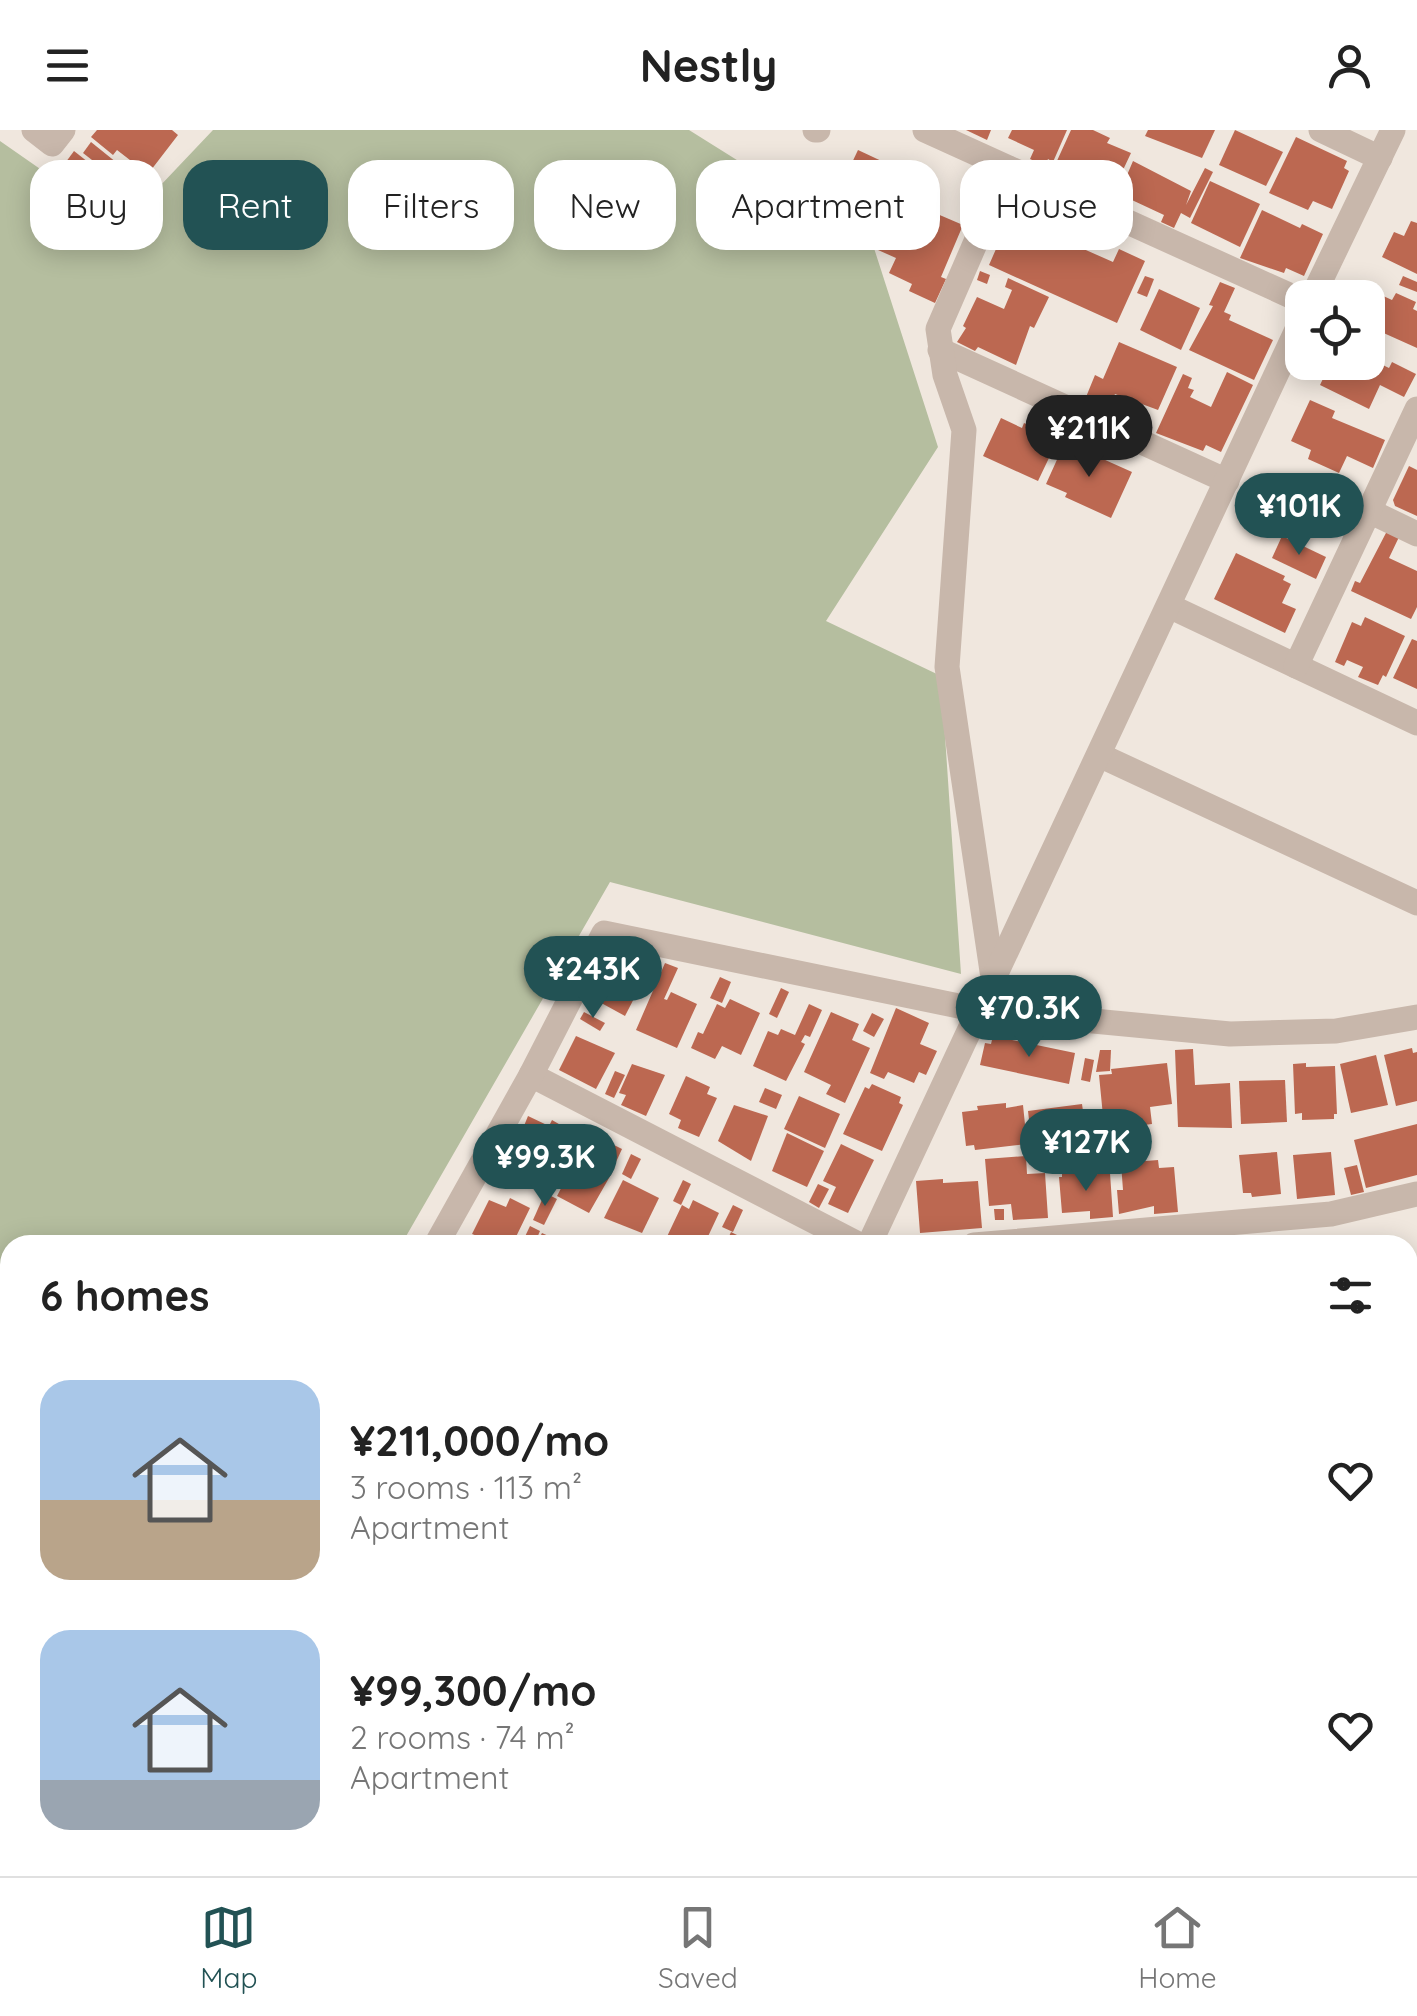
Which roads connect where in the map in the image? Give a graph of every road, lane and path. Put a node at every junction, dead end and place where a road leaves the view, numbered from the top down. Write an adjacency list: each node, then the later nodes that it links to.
1 (34, 130): 2 (street)
2 (63, 130)
3 (925, 130): 7 (street)
4 (1321, 130): 6 (street)
5 (1394, 130): 6 (street)
6 (1380, 158): 10 (street)
7 (991, 160)
8 (1133, 225): 11 (street)
9 (972, 250): 12 (street)
10 (1321, 280)
11 (1285, 293)
12 (940, 350): 15 (street); 23 (street)
13 (1285, 356): 15 (street)
14 (1417, 409): 16 (street)
15 (1228, 481): 18 (street)
16 (1369, 511): 17 (street); 19 (street)
17 (1417, 534)
18 (1169, 606): 19 (street); 21 (street)
19 (1296, 666): 20 (street)
20 (1417, 723)
21 (1099, 755): 22 (street); 23 (street)
22 (1417, 903)
23 (993, 978): 24 (street)
24 (978, 1010): 25 (street); 26 (street); 30 (street)
25 (1417, 1017)
26 (531, 1075): 28 (street); 29 (street)
27 (1417, 1194): 31 (street)
28 (442, 1235)
29 (841, 1235)
30 (875, 1235)
31 (1089, 1235)

